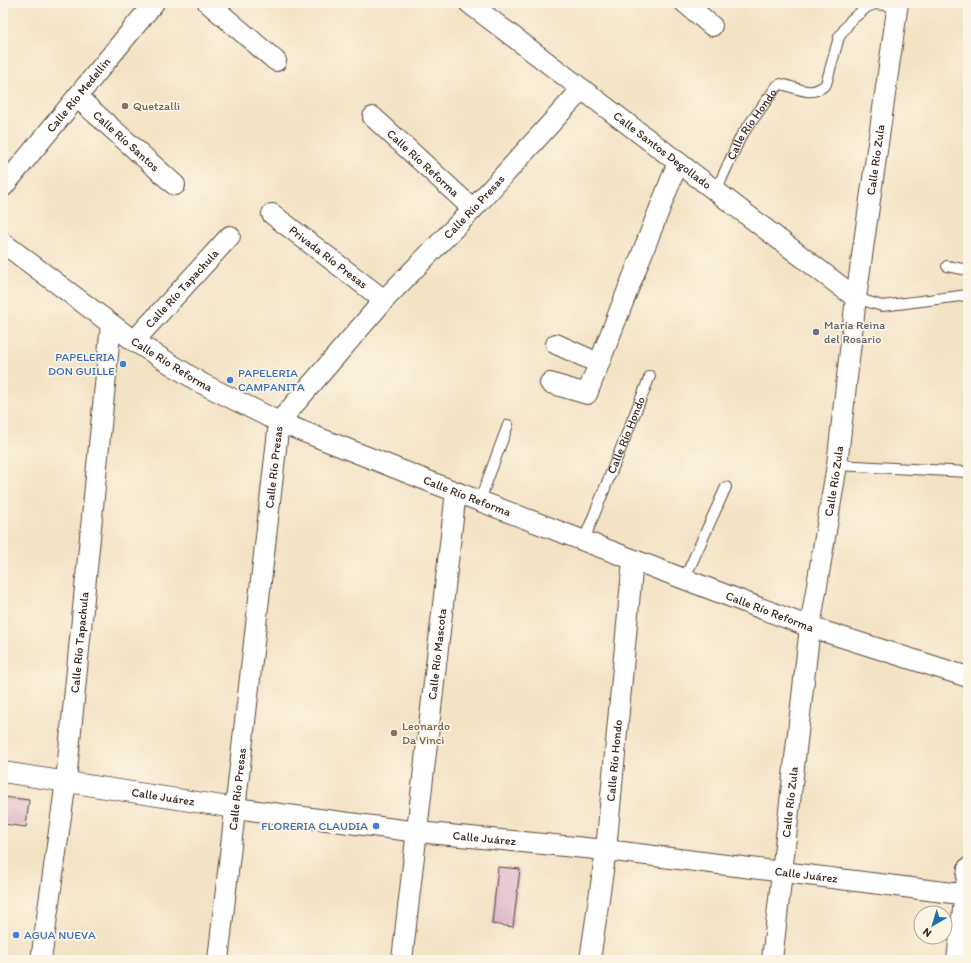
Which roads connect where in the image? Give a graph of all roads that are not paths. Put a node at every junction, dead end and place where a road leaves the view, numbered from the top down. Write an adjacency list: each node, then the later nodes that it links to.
1 (154, 3): 9 (street, Calle Río Medellín)
2 (208, 3): 7 (street)
3 (469, 3): 8 (street, Calle Santos Degollado)
4 (685, 3): 6 (street)
5 (898, 4): 14 (lane, Calle Río Hondo); 22 (street, Calle Río Zula)
6 (712, 26)
7 (276, 61)
8 (582, 89): 11 (street, Calle Santos Degollado); 15 (street, Calle Río Presas)
9 (77, 97): 12 (street, Calle Río Santos); 13 (street, Calle Río Medellín)
10 (373, 117): 15 (street, Calle Río Reforma)
11 (678, 162): 14 (street, Calle Santos Degollado); 27 (street)
12 (175, 185)
13 (3, 187)
14 (716, 191): 22 (street, Calle Santos Degollado)
15 (473, 209): 23 (street, Calle Río Presas)
16 (272, 214): 23 (street, Privada Río Presas)
17 (230, 236): 25 (street, Calle Río Tapachula)
18 (3, 243): 24 (street, Calle Río Reforma)
19 (947, 266): 20 (lane)
20 (968, 270)
21 (968, 296): 22 (lane)
22 (856, 298): 32 (street, Calle Río Zula)
23 (384, 300): 30 (street, Calle Río Presas)
24 (111, 324): 25 (street, Calle Río Reforma); 43 (street, Calle Río Tapachula)
25 (134, 341): 30 (street, Calle Río Reforma)
26 (556, 344): 27 (street)
27 (598, 362): 29 (street)
28 (650, 376): 37 (lane, Calle Río Hondo)
29 (550, 383)
30 (279, 422): 35 (street, Calle Río Reforma); 44 (street, Calle Río Presas)
31 (508, 426): 36 (lane)
32 (837, 465): 33 (lane); 40 (street, Calle Río Zula)
33 (968, 472)
34 (726, 487): 39 (lane)
35 (456, 492): 36 (street, Calle Río Reforma); 45 (street, Calle Río Mascota)
36 (480, 500): 37 (street, Calle Río Reforma)
37 (584, 540): 38 (street, Calle Río Reforma)
38 (633, 560): 39 (street, Calle Río Reforma); 46 (street, Calle Río Hondo)
39 (684, 580): 40 (street, Calle Río Reforma)
40 (810, 627): 41 (street, Calle Río Reforma); 48 (street, Calle Río Zula)
41 (968, 677)
42 (3, 772): 43 (street, Calle Juárez)
43 (66, 781): 44 (street, Calle Juárez); 50 (street, Calle Río Tapachula)
44 (235, 808): 45 (street, Calle Juárez); 51 (street, Calle Río Presas)
45 (418, 832): 46 (street, Calle Juárez); 52 (street, Calle Río Mascota)
46 (606, 850): 48 (street, Calle Juárez); 53 (street, Calle Río Hondo)
47 (968, 868): 49 (street)
48 (781, 872): 49 (street, Calle Juárez); 54 (street, Calle Río Zula)
49 (967, 895): 55 (street)
50 (41, 960)
51 (218, 960)
52 (402, 960)
53 (590, 960)
54 (772, 960)
55 (957, 960)

